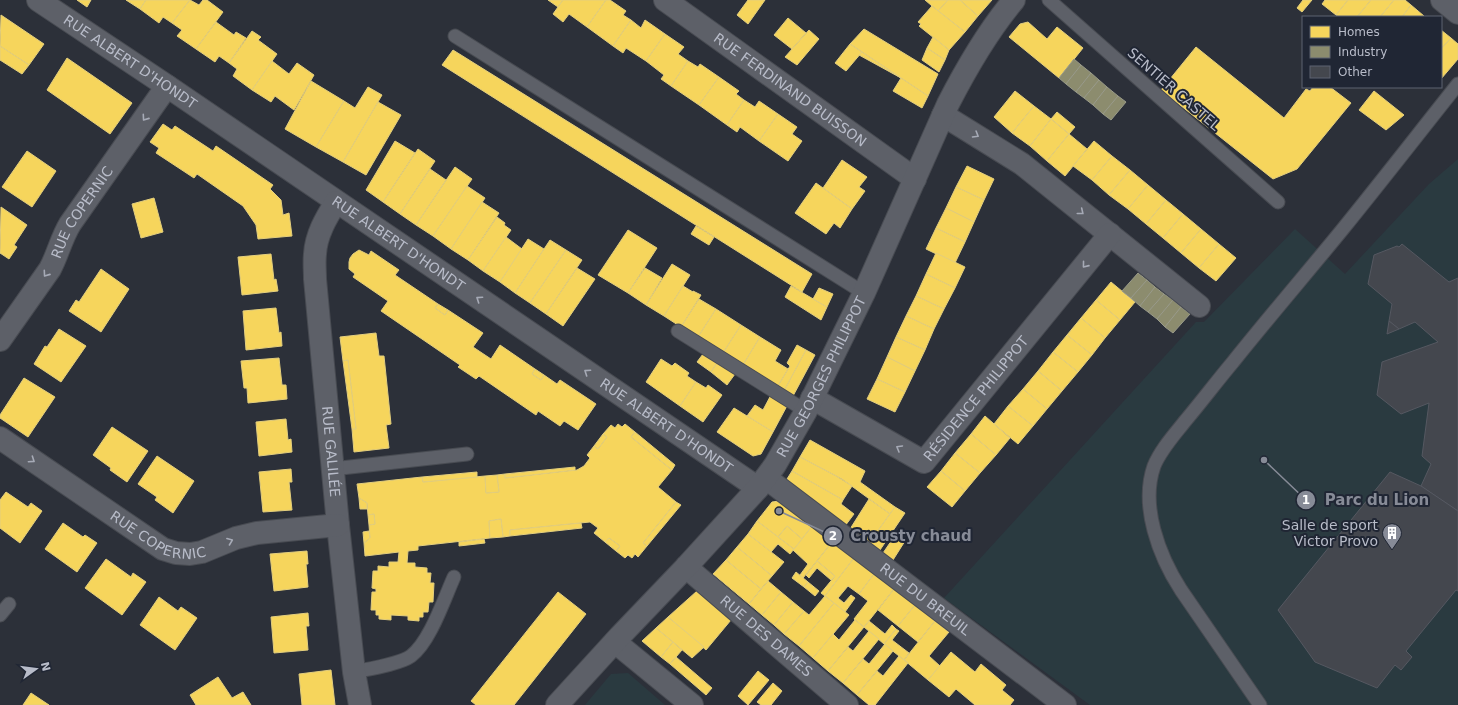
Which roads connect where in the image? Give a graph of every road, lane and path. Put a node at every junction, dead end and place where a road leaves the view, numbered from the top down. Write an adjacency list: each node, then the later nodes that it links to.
1 (38, 0): 9 (street, RUE ALBERT D'HONDT)
2 (665, 0): 11 (street, RUE FERDINAND BUISSON)
3 (1014, 0): 10 (street, RUE GEORGES PHILIPPOT)
4 (1048, 0): 13 (lane, SENTIER CASTEL)
5 (1442, 0): 6 (street)
6 (1458, 13)
7 (454, 36): 15 (lane)
8 (1458, 84): 36 (lane)
9 (167, 86): 12 (street, RUE ALBERT D'HONDT); 18 (street, RUE COPERNIC, one-way to 18)
10 (943, 115): 11 (street, RUE GEORGES PHILIPPOT); 14 (street, one-way to 14)
11 (915, 178): 15 (street, RUE GEORGES PHILIPPOT)
12 (336, 202): 22 (street, RUE GALILÉE); 23 (street, RUE ALBERT D'HONDT, one-way to 12)
13 (1278, 202)
14 (1110, 234): 16 (street); 19 (street, RÉSIDENCE PHILIPPOT, one-way to 19)
15 (864, 293): 19 (street, RUE GEORGES PHILIPPOT)
16 (1199, 306)
17 (678, 331): 19 (lane)
18 (0, 340)
19 (809, 404): 23 (street, RUE GEORGES PHILIPPOT)
20 (0, 438): 24 (street, RUE COPERNIC, one-way to 24)
21 (467, 454): 22 (lane)
22 (332, 469): 24 (street, RUE GALILÉE)
23 (762, 483): 25 (street, RUE GEORGES PHILIPPOT); 35 (street, RUE DU BREUIL)
24 (338, 525): 30 (street, RUE GALILÉE)
25 (686, 567): 29 (street, RUE GEORGES PHILIPPOT); 34 (street, RUE DES DAMES)
26 (454, 577): 30 (lane)
27 (8, 604): 28 (lane)
28 (0, 615)
29 (615, 642): 32 (street, RUE GEORGES PHILIPPOT); 33 (street)
30 (354, 672): 31 (street, RUE GALILÉE)
31 (360, 705)
32 (557, 705)
33 (692, 705)
34 (847, 705)
35 (1065, 705)
36 (1260, 705)

